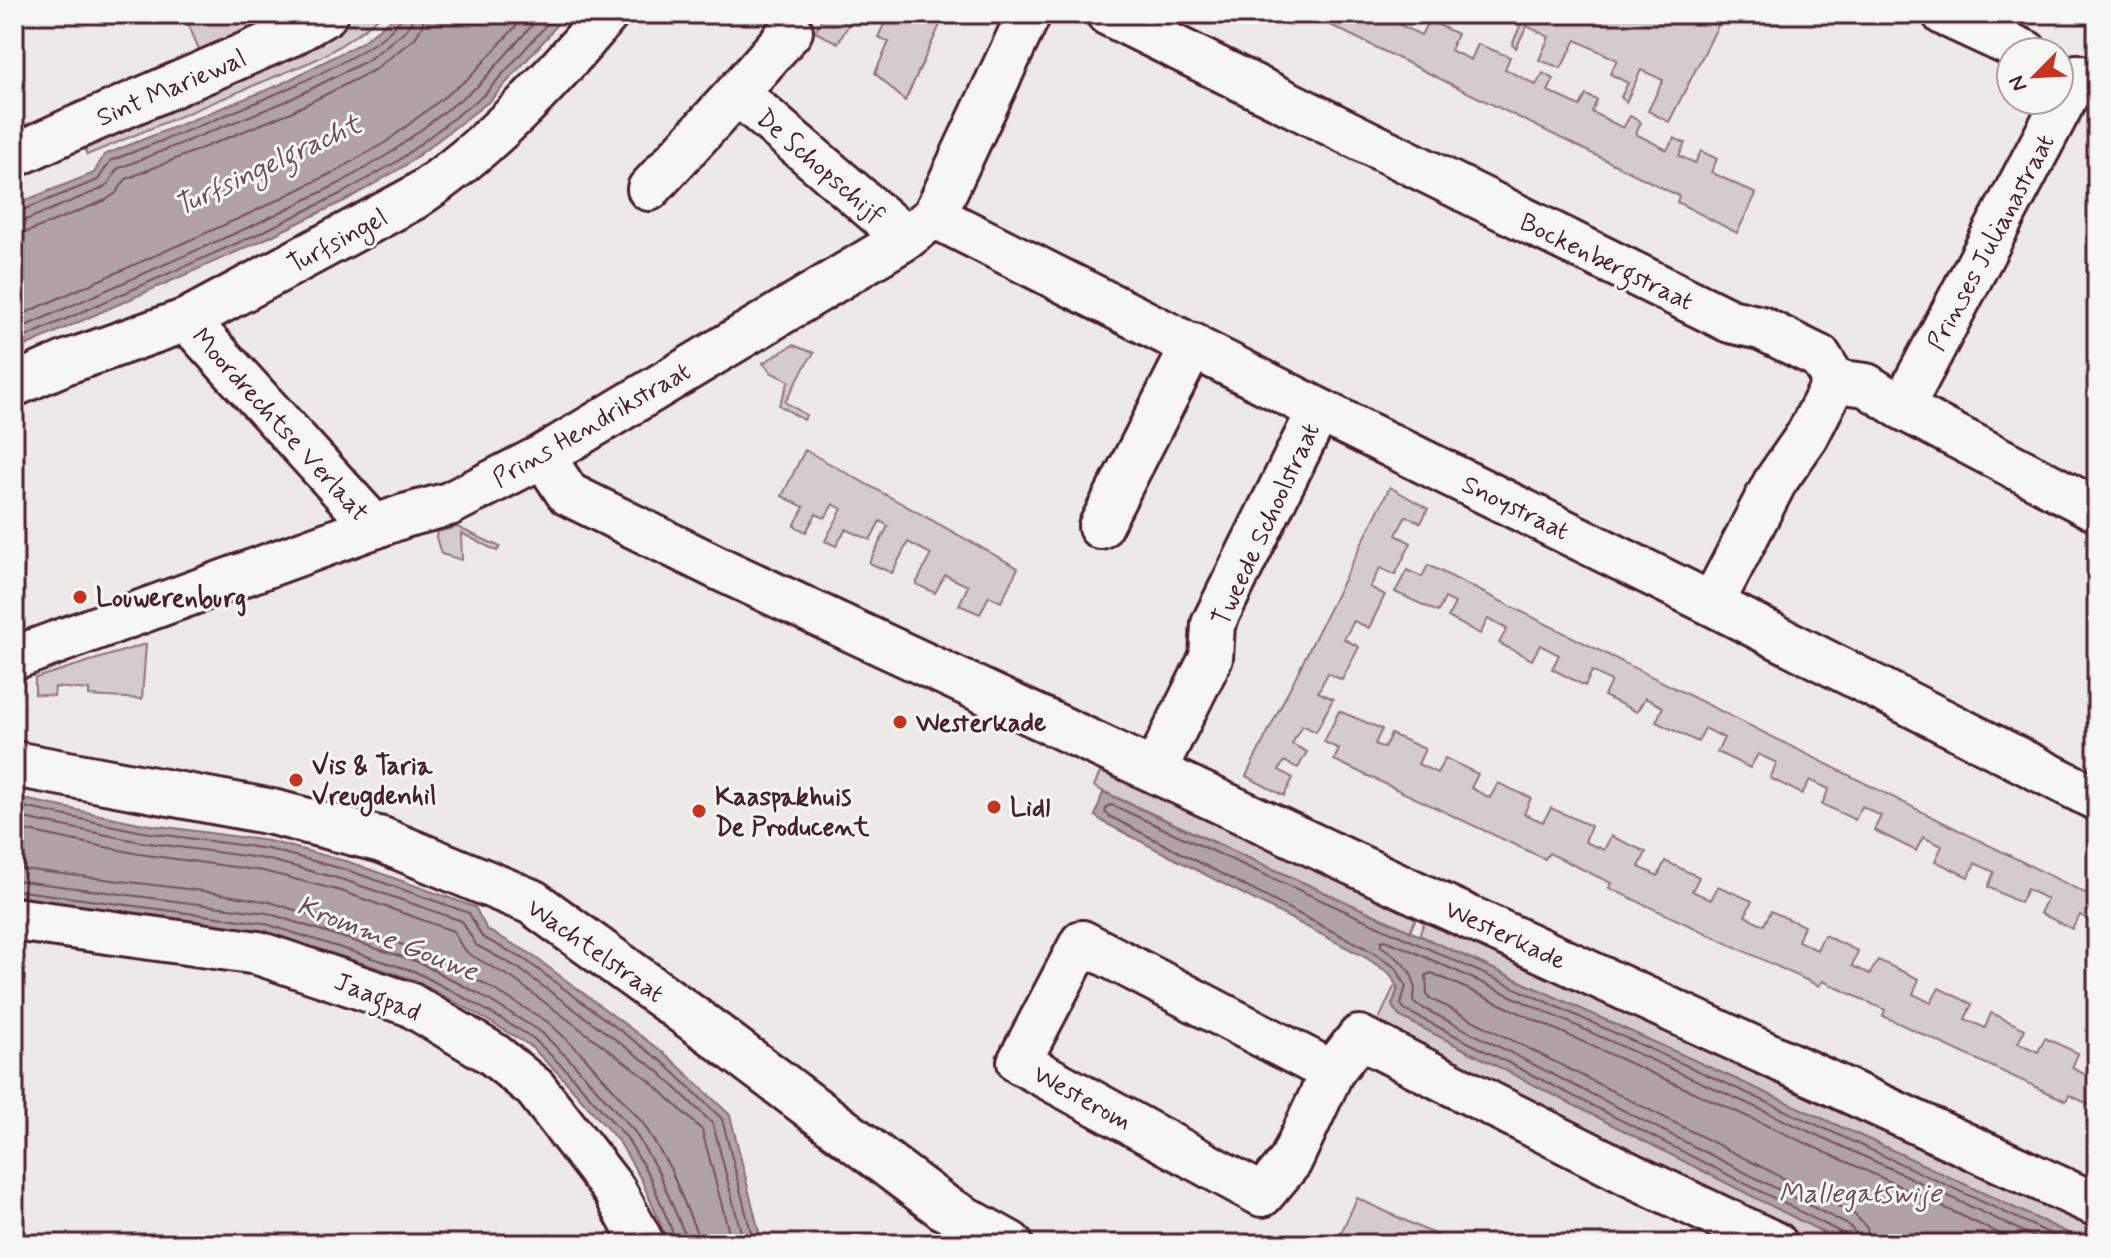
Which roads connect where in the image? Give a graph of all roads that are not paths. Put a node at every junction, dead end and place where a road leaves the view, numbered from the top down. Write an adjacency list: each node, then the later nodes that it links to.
1 (326, 14): 10 (street, Sint Mariewal)
2 (607, 14): 13 (street, Turfsingel)
3 (1029, 14): 12 (street)
4 (1108, 14): 15 (street, Bockenbergstraat)
5 (1944, 14): 7 (street)
6 (791, 31): 9 (street, De Schopschijf)
7 (1995, 38)
8 (2078, 75): 17 (street, Prinses Julianastraat)
9 (737, 93): 11 (street, De Schopschijf); 12 (street, De Schopschijf)
10 (14, 156)
11 (649, 189)
12 (920, 227): 14 (street, Snoystraat); 19 (street, Prins Hendrikstraat)
13 (187, 320): 16 (street, Turfsingel); 21 (street, Moordrechtse Verlaat)
14 (1193, 345): 18 (street, Snoystraat); 22 (street)
15 (1835, 381): 17 (street); 23 (street)
16 (14, 385)
17 (1902, 408): 20 (street)
18 (1319, 410): 23 (street, Snoystraat); 26 (street, Tweede Schoolstraat)
19 (543, 456): 21 (street, Prins Hendrikstraat); 26 (street, Westerkade)
20 (2097, 510)
21 (375, 527): 24 (street, Prins Hendrikstraat)
22 (1100, 527)
23 (1712, 604): 27 (street, Snoystraat)
24 (14, 658)
25 (14, 764): 31 (main road, Wachtelstraat)
26 (1155, 770): 30 (street, Westerkade)
27 (2097, 799)
28 (14, 919): 33 (street, Jaagpad)
29 (1332, 1072): 29 (street, Westerom); 32 (street, Westerom)
30 (2097, 1205)
31 (988, 1239)
32 (1766, 1242)
33 (643, 1244)

